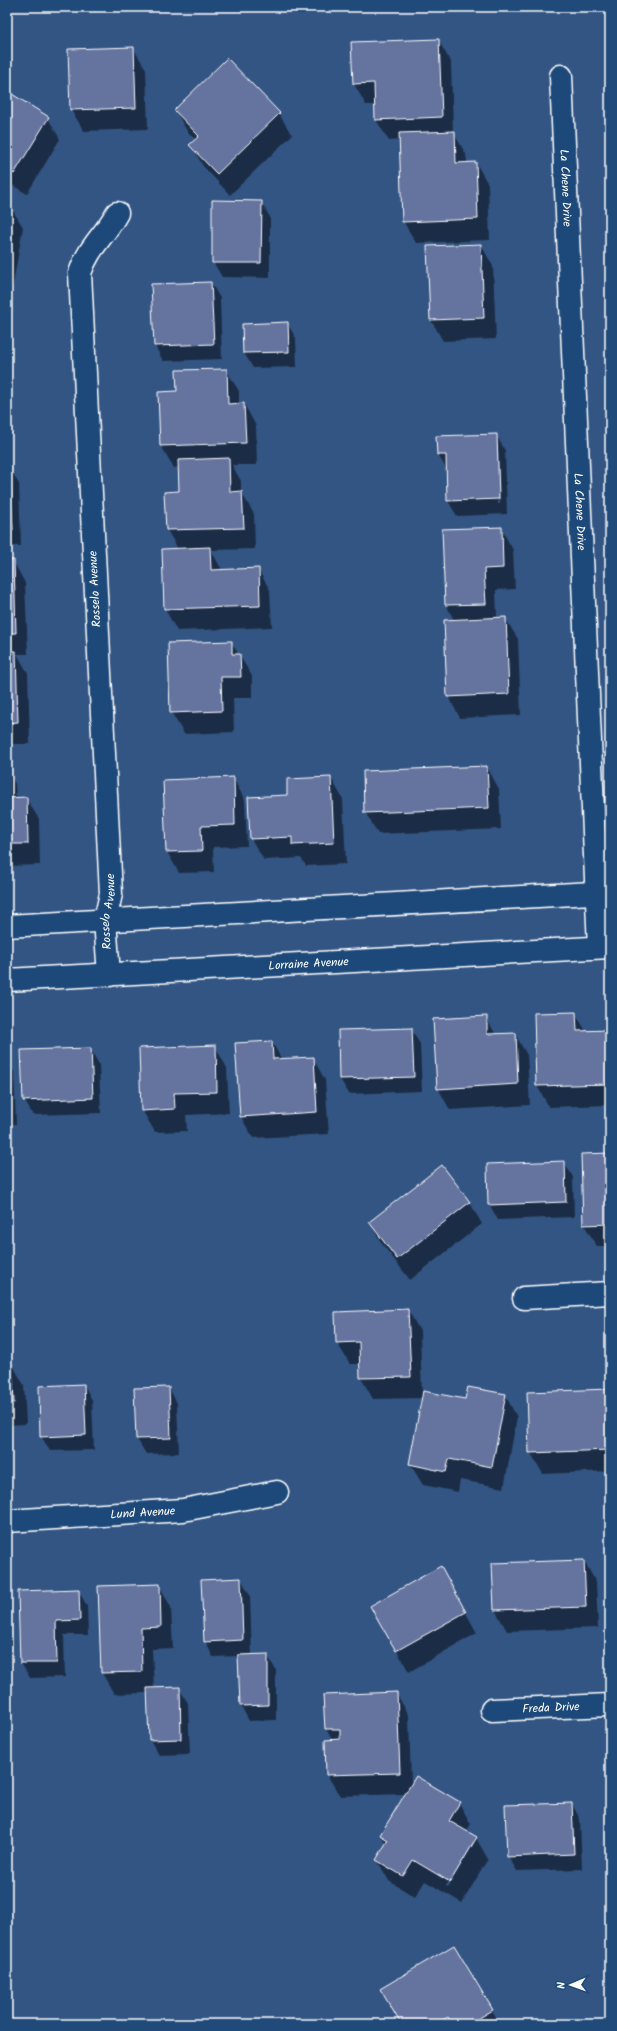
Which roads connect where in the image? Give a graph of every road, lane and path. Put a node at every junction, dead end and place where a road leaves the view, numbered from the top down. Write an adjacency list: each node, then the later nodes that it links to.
1 (561, 76): 3 (street, La Chene Drive)
2 (117, 213): 4 (street, Rosselo Avenue)
3 (603, 893): 4 (street); 6 (street, La Chene Drive)
4 (105, 920): 5 (street); 7 (street, Rosselo Avenue)
5 (7, 926)
6 (604, 947): 7 (street, Lorraine Avenue)
7 (109, 975): 8 (street, Lorraine Avenue)
8 (7, 980)
9 (610, 1293): 10 (street)
10 (524, 1298)
11 (277, 1492): 12 (street, Lund Avenue)
12 (7, 1521)
13 (610, 1705): 14 (street, Freda Drive)
14 (492, 1710)

